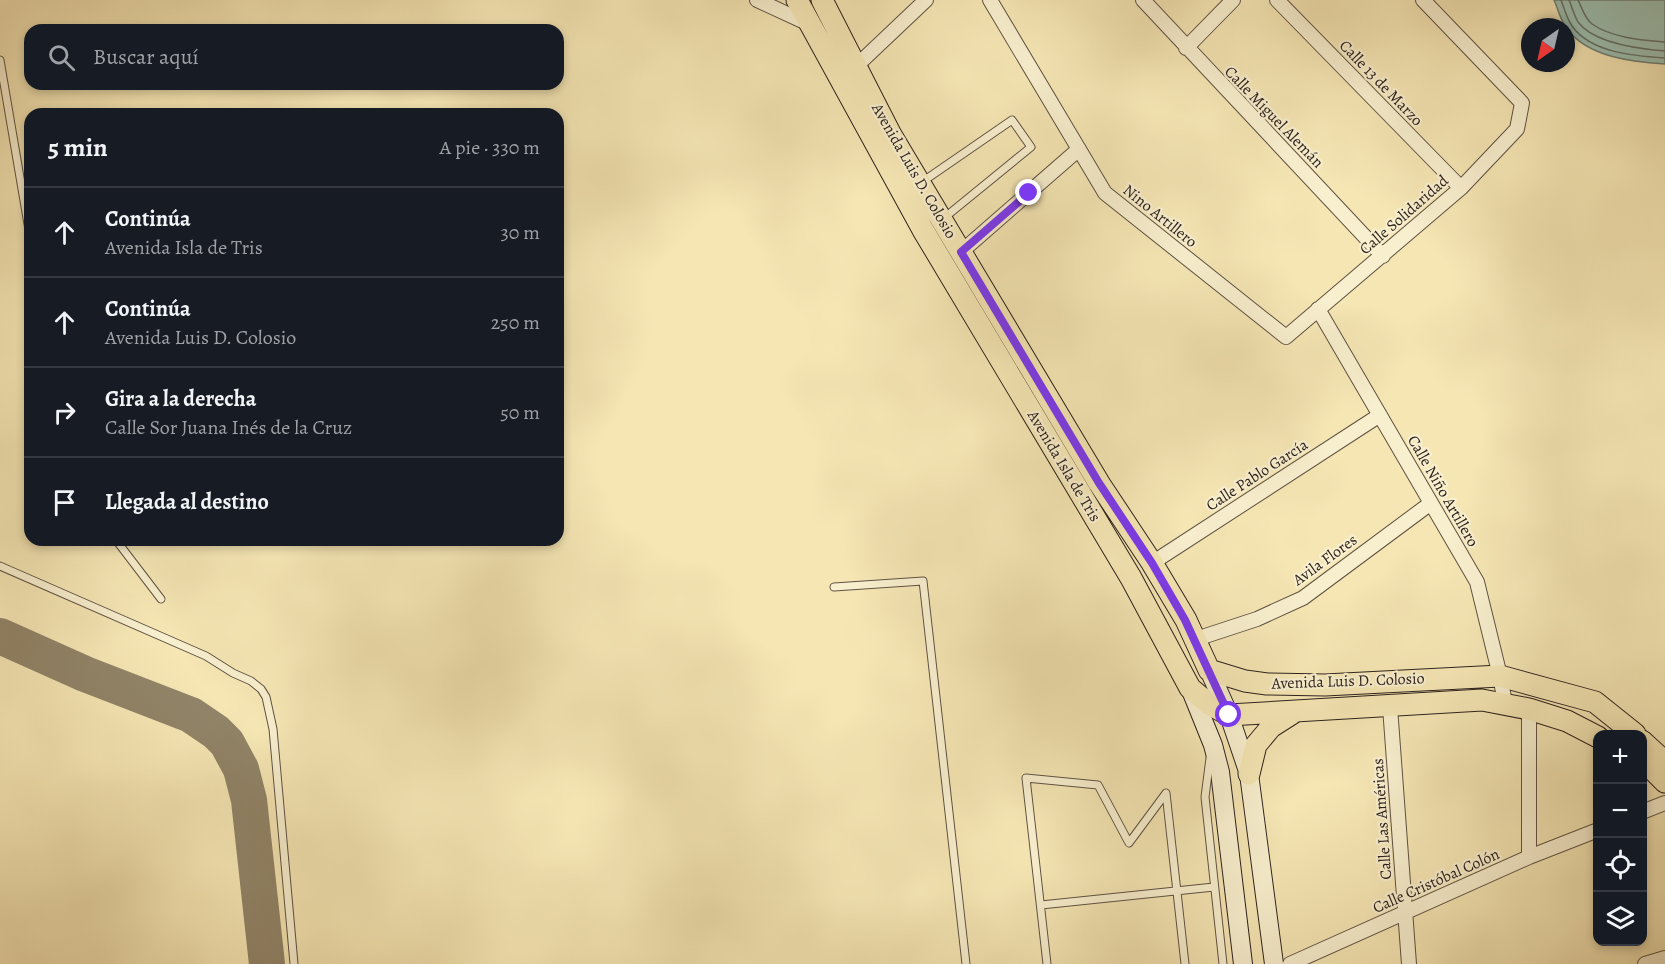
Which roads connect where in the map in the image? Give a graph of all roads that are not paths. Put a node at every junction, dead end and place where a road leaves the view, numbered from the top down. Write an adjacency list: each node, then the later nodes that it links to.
1 (757, 0): 10 (street)
2 (797, 0): 10 (main road, Avenida Isla de Tris)
3 (822, 0): 13 (main road, Avenida Luis D. Colosio)
4 (926, 0): 13 (street)
5 (990, 0): 15 (street, Nino Artillero)
6 (1143, 0): 11 (street, Calle Miguel Alemán)
7 (1233, 0): 11 (street)
8 (1277, 0): 17 (street, Calle 13 de Marzo)
9 (1423, 0): 17 (street, Calle Solidaridad)
10 (810, 24): 14 (main road, Avenida Isla de Tris)
11 (1186, 48): 21 (street, Calle Miguel Alemán)
12 (0, 60): 18 (lane)
13 (856, 66): 14 (street); 16 (main road, Avenida Luis D. Colosio)
14 (841, 81): 34 (main road, Avenida Isla de Tris)
15 (1079, 149): 20 (street); 23 (street, Nino Artillero)
16 (920, 184): 19 (main road, Avenida Luis D. Colosio); 19 (lane)
17 (1461, 188): 21 (street, Calle Solidaridad)
18 (24, 201)
19 (942, 220): 20 (main road, Avenida Luis D. Colosio)
20 (961, 252): 27 (main road, Avenida Luis D. Colosio)
21 (1383, 256): 22 (street, Calle Solidaridad)
22 (1318, 309): 23 (street, Calle Solidaridad); 24 (street, Calle Niño Artillero)
23 (1286, 337)
24 (1380, 415): 25 (street, Calle Niño Artillero); 27 (street, Calle Pablo García)
25 (1431, 503): 31 (street, Avila Flores); 33 (street, Calle Niño Artillero)
26 (121, 546): 30 (lane)
27 (1152, 563): 31 (main road, Avenida Luis D. Colosio)
28 (0, 566): 57 (lane)
29 (834, 587): 58 (lane)
30 (161, 599)
31 (1196, 639): 32 (main road, Avenida Luis D. Colosio)
32 (1209, 670): 33 (main road, Avenida Luis D. Colosio); 39 (main road)
33 (1500, 675): 35 (street, Calle Niño Artillero); 40 (main road, Avenida Luis D. Colosio)
34 (1190, 688): 39 (main road); 42 (main road, Avenida Isla de Tris)
35 (1505, 703): 36 (main road, Avenida Luis D. Colosio); 37 (main road, Avenida Luis D. Colosio)
36 (1390, 706): 38 (main road, Avenida Luis D. Colosio); 55 (street, Calle Las Américas)
37 (1529, 709): 41 (main road, Avenida Luis D. Colosio); 51 (street)
38 (1293, 713): 39 (main road, Avenida Luis D. Colosio); 46 (main road)
39 (1229, 715): 46 (main road)
40 (1629, 730)
41 (1593, 734)
42 (1213, 745): 52 (lane); 62 (main road, Avenida Isla de Tris)
43 (1647, 746): 44 (main road)
44 (1665, 762)
45 (1647, 766): 47 (main road)
46 (1249, 774): 63 (main road)
47 (1665, 782)
48 (1665, 803): 49 (street)
49 (1647, 810)
50 (1593, 832): 51 (street, Calle Cristóbal Colón)
51 (1529, 857): 55 (street, Calle Cristóbal Colón)
52 (1214, 887): 53 (lane); 61 (lane)
53 (1176, 890): 54 (lane); 54 (lane); 60 (lane)
54 (1041, 905): 59 (lane)
55 (1405, 912): 64 (street, Calle Cristóbal Colón); 65 (street, Calle Las Américas)
56 (1665, 958): 66 (street)
57 (294, 964)
58 (966, 964)
59 (1047, 964)
60 (1185, 964)
61 (1223, 964)
62 (1243, 964)
63 (1274, 964)
64 (1290, 964)
65 (1409, 964)
66 (1646, 964)

